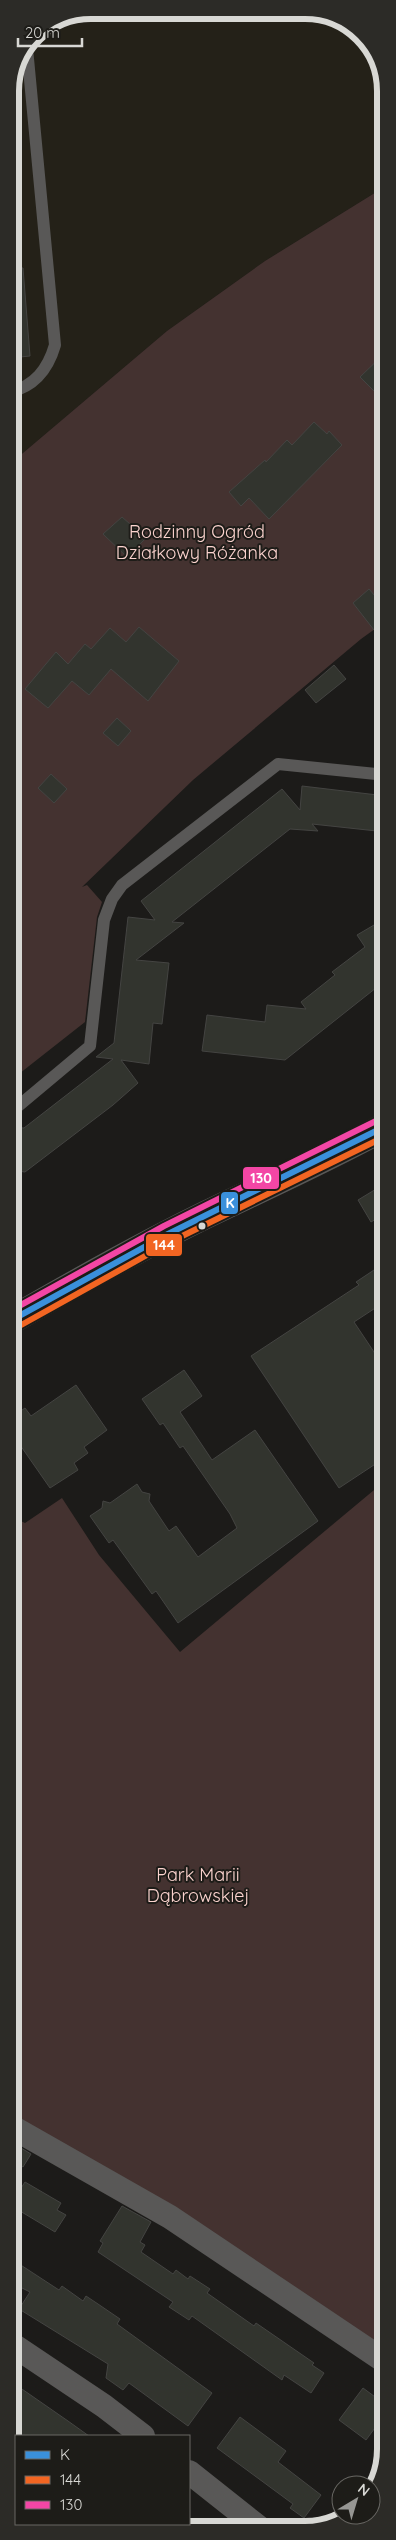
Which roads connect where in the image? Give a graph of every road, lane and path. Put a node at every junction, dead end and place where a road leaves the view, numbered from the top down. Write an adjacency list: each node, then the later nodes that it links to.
1 (28, 56): 2 (lane)
2 (19, 388)
3 (377, 774): 4 (lane)
4 (19, 1105)
5 (377, 1131): 6 (street)
6 (19, 1316)
7 (19, 2131): 9 (street)
8 (19, 2349): 10 (street)
9 (377, 2356)
10 (142, 2435)
11 (190, 2473): 12 (street)
12 (251, 2521)

